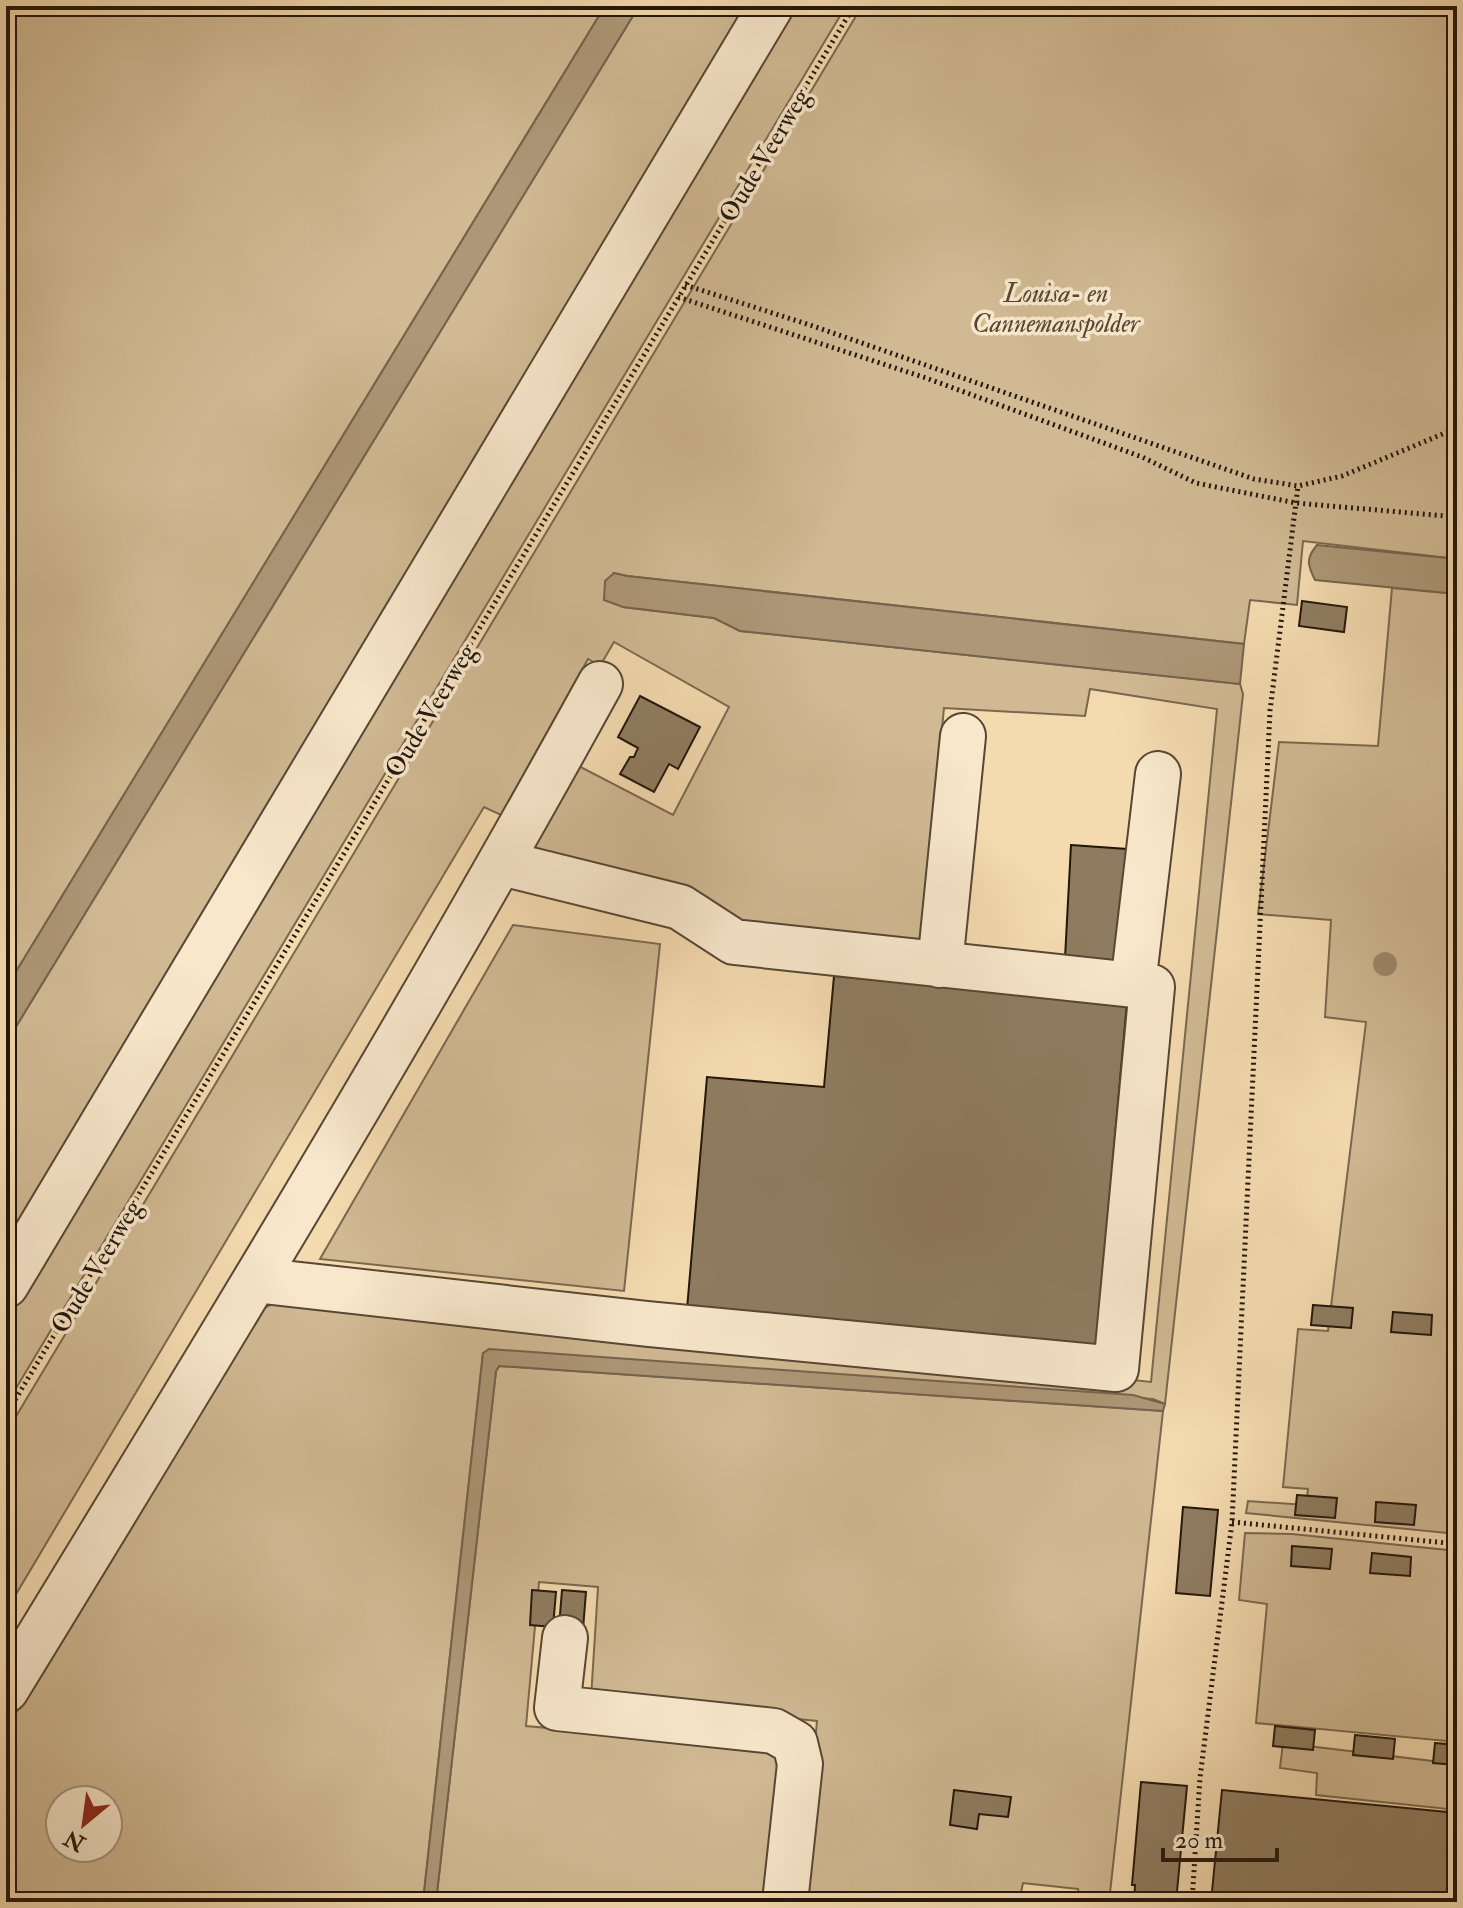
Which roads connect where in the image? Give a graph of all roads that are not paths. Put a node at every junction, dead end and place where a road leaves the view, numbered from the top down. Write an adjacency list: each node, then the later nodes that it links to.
1 (771, 6): 9 (street)
2 (600, 684): 5 (street)
3 (963, 736): 6 (street)
4 (1158, 774): 7 (street)
5 (502, 863): 6 (street); 8 (street)
6 (940, 965): 7 (street)
7 (1133, 985): 8 (street)
8 (256, 1280): 11 (street)
9 (6, 1285)
10 (565, 1638): 12 (street)
11 (6, 1690)
12 (785, 1902)

